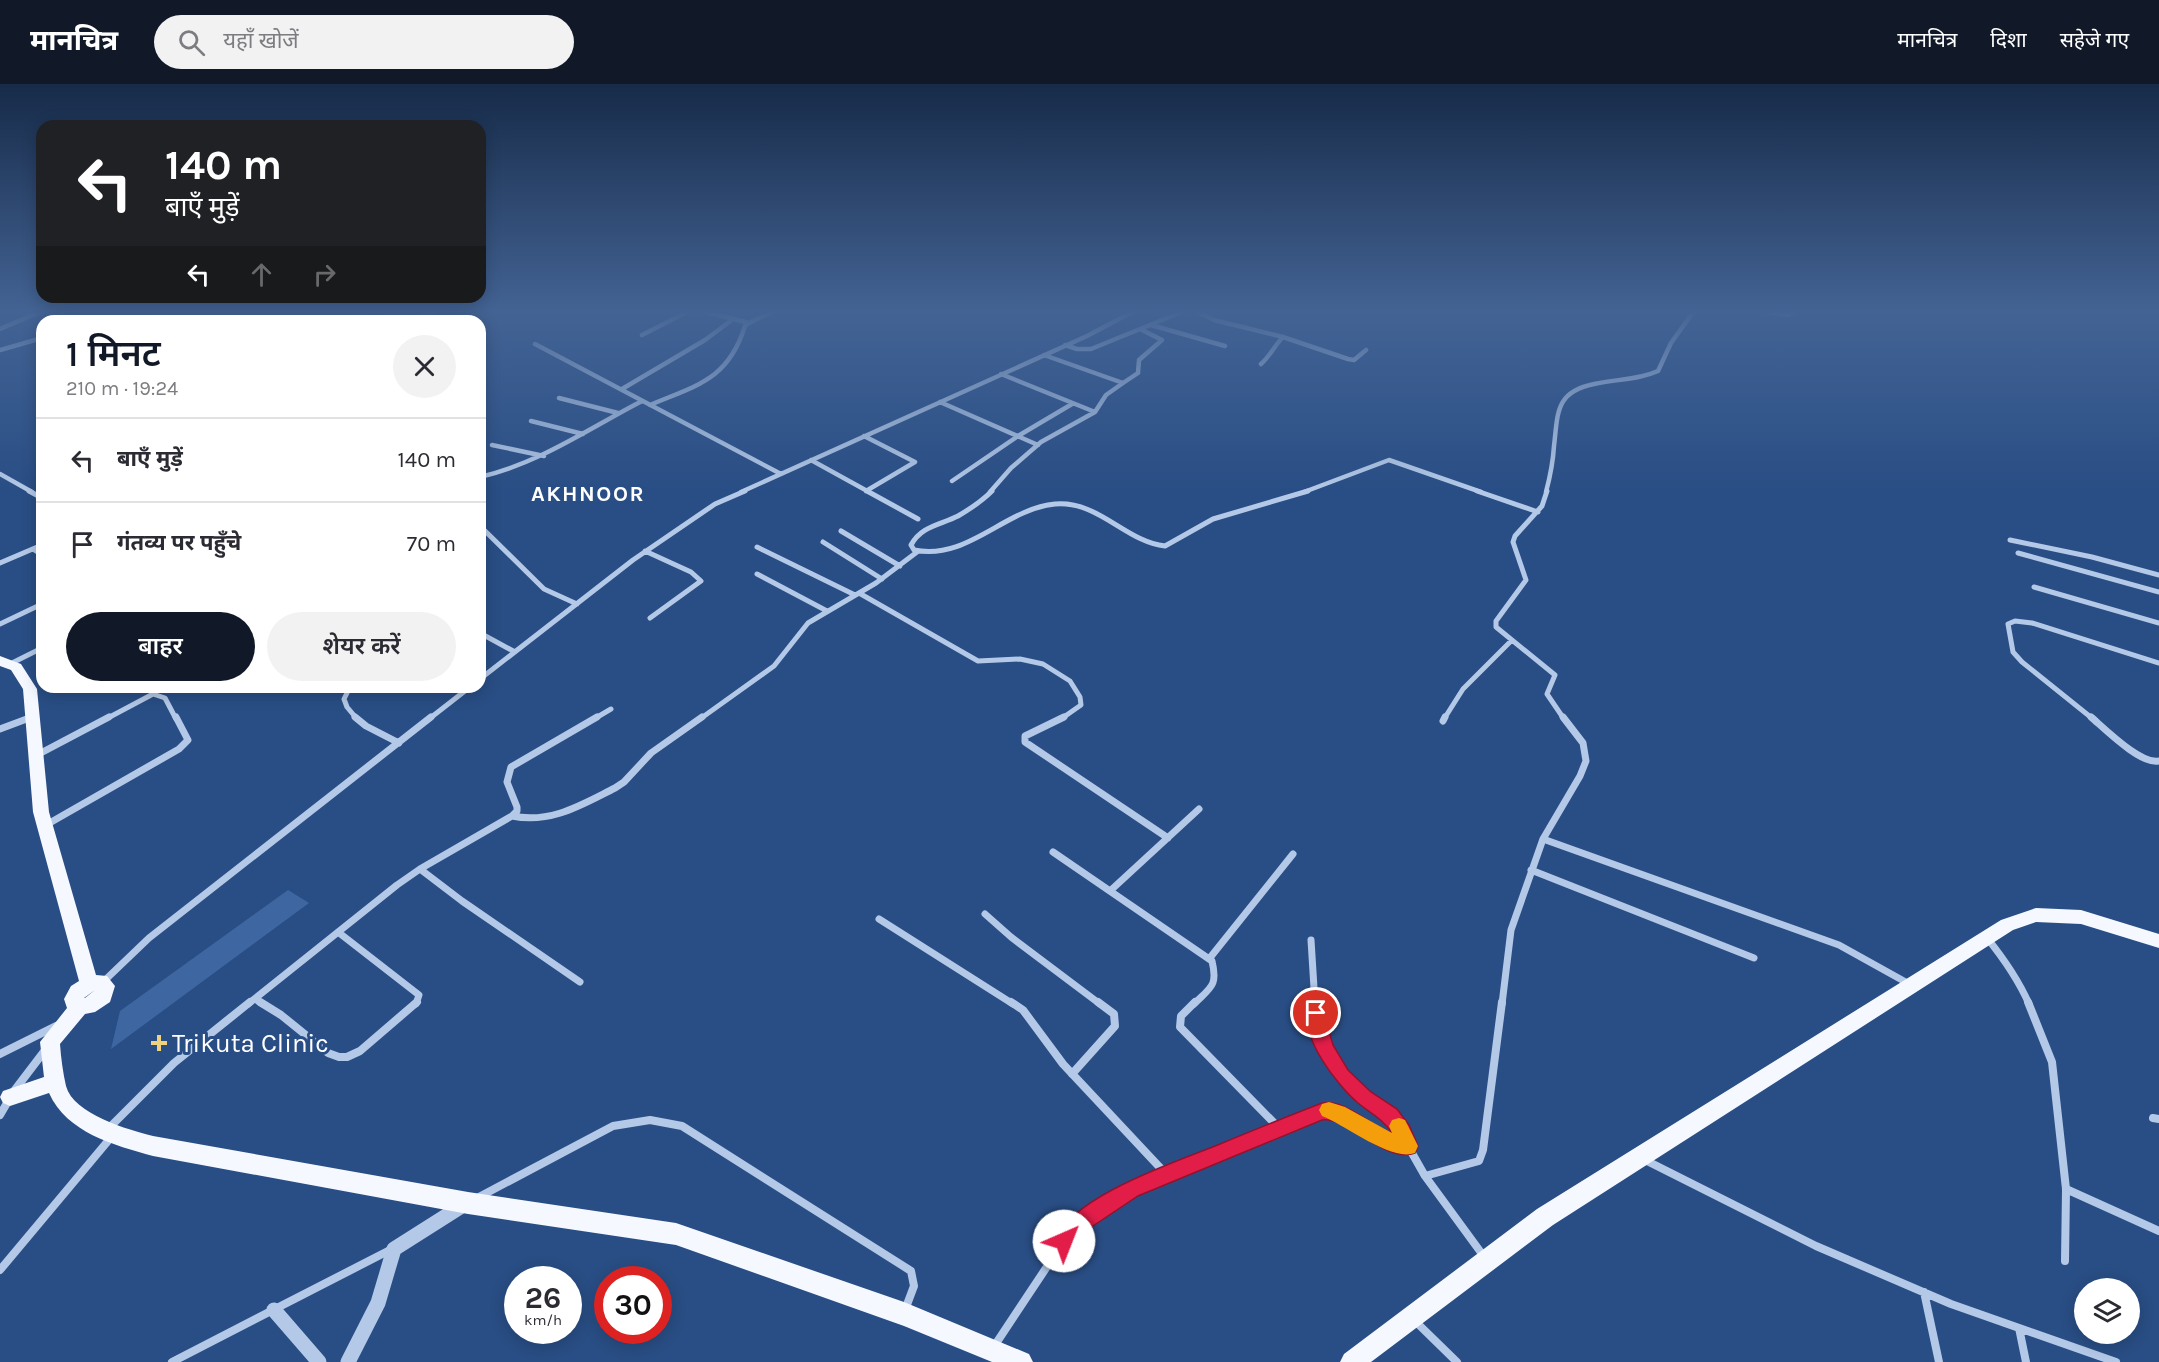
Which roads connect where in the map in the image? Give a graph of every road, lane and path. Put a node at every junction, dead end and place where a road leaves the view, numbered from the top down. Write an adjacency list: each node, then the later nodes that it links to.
1 (587, 371): 10 (street)
2 (653, 371): 10 (street)
3 (718, 371): 15 (street)
4 (1009, 371): 8 (street)
5 (1090, 371): 9 (street)
6 (1138, 371): 9 (street)
7 (1658, 371): 32 (street)
8 (1001, 374): 13 (street); 14 (street)
9 (1123, 382): 16 (street)
10 (622, 389): 12 (street)
11 (559, 398): 17 (street)
12 (642, 401): 15 (street); 17 (street)
13 (940, 402): 20 (street); 21 (street)
14 (1072, 404): 16 (street); 21 (street)
15 (652, 406): 27 (street)
16 (1095, 412): 23 (street)
17 (618, 413): 19 (street)
18 (531, 421): 19 (street)
19 (583, 434): 24 (street)
20 (864, 436): 25 (street); 30 (street)
21 (1018, 436): 23 (street); 29 (street)
22 (492, 445): 24 (street)
23 (1038, 445): 43 (street)
24 (543, 456): 28 (street)
25 (811, 460): 27 (street); 30 (street)
26 (0, 474): 31 (street)
27 (781, 474): 42 (street)
28 (486, 476)
29 (952, 481)
30 (866, 491): 33 (street)
31 (36, 495)
32 (1538, 512): 43 (street); 60 (street)
33 (918, 519)
34 (841, 531): 46 (street)
35 (486, 532): 53 (street)
36 (2010, 540): 48 (street)
37 (823, 542): 49 (street)
38 (757, 547): 52 (street)
39 (36, 548): 40 (street)
40 (33, 549): 41 (street); 45 (street)
41 (36, 551)
42 (645, 551): 53 (street); 56 (street)
43 (917, 552): 46 (street)
44 (2018, 553): 51 (street)
45 (0, 563)
46 (900, 566): 49 (street)
47 (758, 574): 55 (street)
48 (2159, 575)
49 (882, 579): 52 (street)
50 (2034, 587): 57 (street)
51 (2159, 592)
52 (857, 594): 55 (street); 78 (street)
53 (577, 604): 62 (street)
54 (36, 607): 58 (street)
55 (827, 611): 76 (street)
56 (650, 618)
57 (2159, 623)
58 (0, 624)
59 (486, 636): 62 (street)
60 (1512, 640): 70 (street); 79 (street)
61 (36, 650): 63 (street)
62 (515, 652): 65 (street)
63 (5, 663): 69 (main road)
64 (2159, 663): 74 (street)
65 (486, 674)
66 (347, 693): 72 (street)
67 (462, 693): 72 (street)
68 (611, 709): 76 (street)
69 (33, 717): 71 (street); 73 (main road)
70 (1443, 721)
71 (0, 729)
72 (399, 743): 94 (street)
73 (36, 755): 77 (main road); 77 (street)
74 (2159, 760)
75 (1199, 809): 78 (street)
76 (512, 816): 82 (street)
77 (45, 825): 94 (main road)
78 (1168, 838): 84 (street)
79 (1543, 839): 83 (street); 95 (street)
80 (1053, 852): 84 (street)
81 (1293, 854): 92 (street)
82 (420, 869): 87 (street); 93 (street)
83 (1531, 870): 91 (street); 108 (street)
84 (1110, 891): 92 (street)
85 (985, 914): 100 (street)
86 (879, 919): 100 (street)
87 (338, 932): 96 (street); 96 (street)
88 (1986, 938): 90 (main road); 95 (main road); 109 (street)
89 (1311, 940): 105 (street)
90 (2159, 941)
91 (1754, 958)
92 (1209, 959): 103 (street)
93 (580, 982)
94 (96, 984): 97 (main road)
95 (1911, 985): 106 (main road)
96 (255, 999): 104 (street)
97 (73, 1013): 98 (main road); 99 (street)
98 (50, 1042): 101 (main road); 102 (street)
99 (0, 1054)
100 (1072, 1074): 107 (street)
101 (56, 1082): 102 (main road); 104 (main road)
102 (5, 1106)
103 (1280, 1129): 105 (street); 107 (street)
104 (109, 1133): 110 (main road); 115 (street)
105 (1408, 1146): 108 (street)
106 (1639, 1157): 113 (main road); 116 (street)
107 (1166, 1174): 121 (street)
108 (1425, 1176): 113 (street)
109 (2066, 1189): 111 (street); 114 (street)
110 (468, 1203): 112 (street); 118 (main road); 118 (street)
111 (2159, 1231)
112 (394, 1249): 117 (street); 124 (street)
113 (1487, 1260): 119 (main road)
114 (2065, 1262)
115 (0, 1270)
116 (1924, 1292): 120 (street); 128 (street)
117 (274, 1310): 122 (street); 123 (street)
118 (904, 1314): 121 (main road)
119 (1412, 1317): 126 (main road); 127 (street)
120 (2019, 1328): 129 (street); 130 (street)
121 (990, 1355): 125 (main road)
122 (172, 1362)
123 (320, 1362)
124 (348, 1362)
125 (1021, 1362)
126 (1352, 1362)
127 (1457, 1362)
128 (1940, 1362)
129 (2026, 1362)
130 (2116, 1362)

